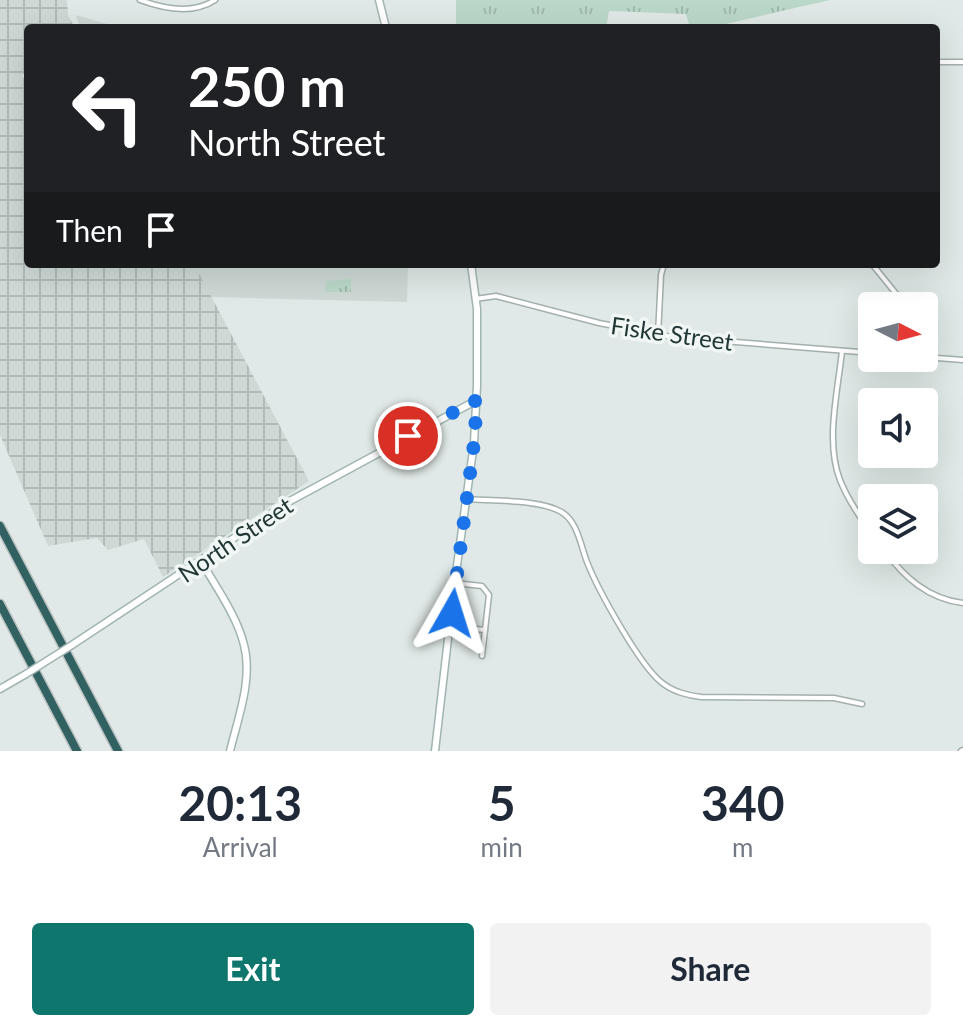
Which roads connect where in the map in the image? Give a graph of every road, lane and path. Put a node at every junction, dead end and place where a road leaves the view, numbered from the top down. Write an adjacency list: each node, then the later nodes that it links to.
1 (140, 0): 2 (street)
2 (215, 0)
3 (379, 0): 4 (main road)
4 (385, 24)
5 (940, 62): 6 (street)
6 (963, 62)
7 (471, 268): 11 (main road)
8 (663, 268): 12 (street)
9 (875, 268): 10 (street)
10 (895, 292)
11 (475, 299): 12 (street, Fiske Street); 17 (main road)
12 (658, 335): 13 (street, Fiske Street)
13 (842, 351): 14 (street, Fiske Street); 19 (street)
14 (858, 352)
15 (938, 357): 16 (street)
16 (963, 360)
17 (477, 400): 18 (main road); 21 (main road, North Street)
18 (466, 499): 23 (main road); 30 (street)
19 (858, 511)
20 (0, 526): 32 (highway)
21 (201, 561): 29 (main road, North Street, bridge); 33 (main road)
22 (895, 564): 24 (street)
23 (454, 583): 26 (main road); 27 (street)
24 (963, 603)
25 (0, 604): 31 (highway)
26 (450, 626): 27 (street); 34 (main road)
27 (485, 630): 28 (street)
28 (482, 656)
29 (0, 689)
30 (862, 704)
31 (77, 751)
32 (118, 751)
33 (230, 751)
34 (435, 751)

